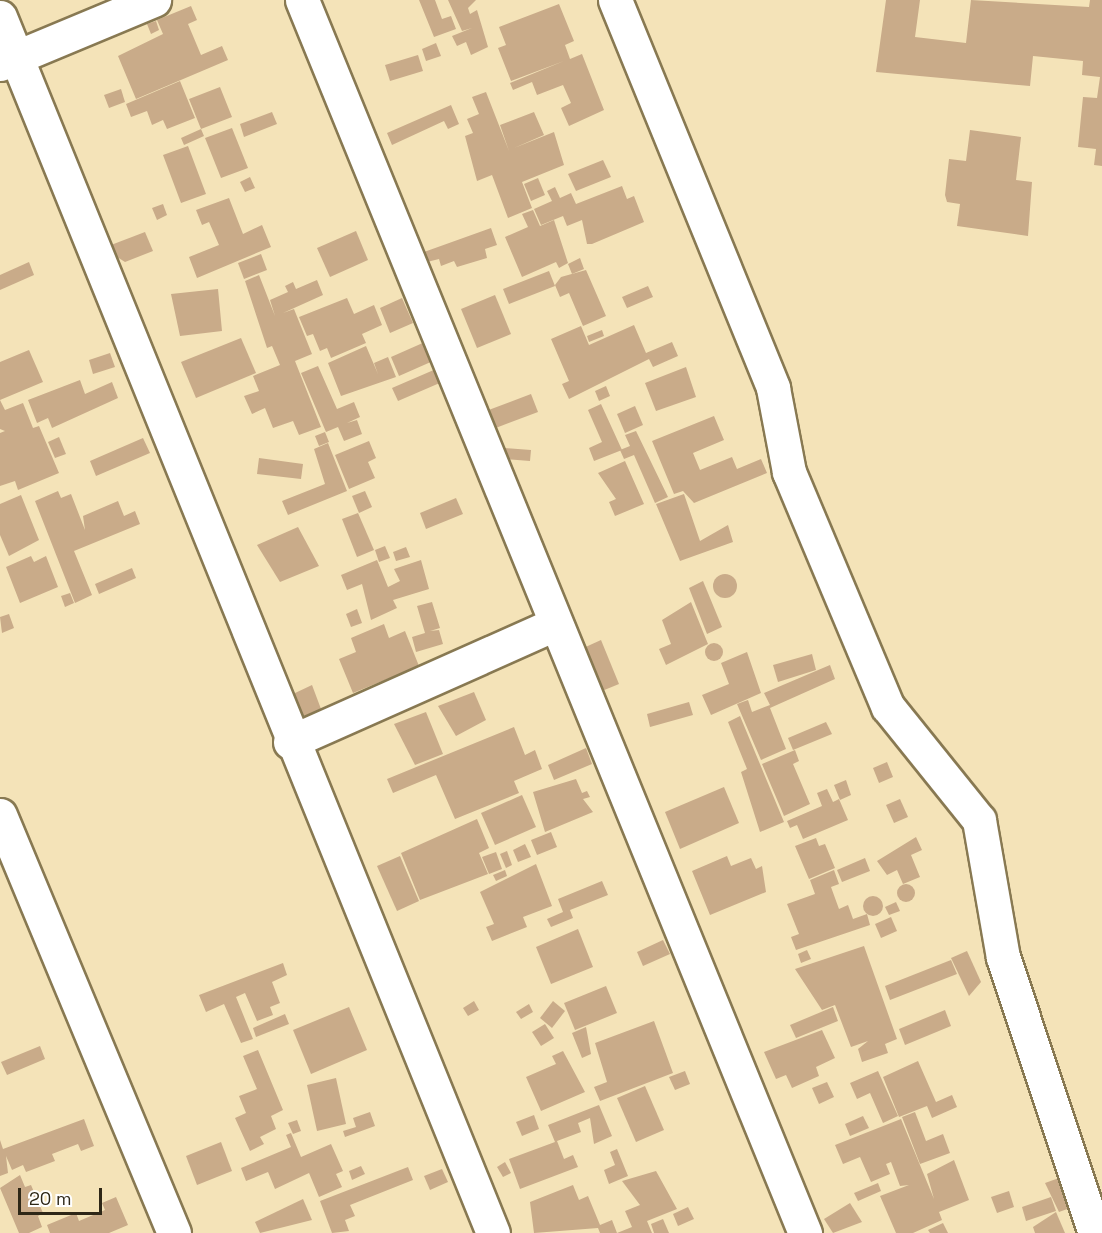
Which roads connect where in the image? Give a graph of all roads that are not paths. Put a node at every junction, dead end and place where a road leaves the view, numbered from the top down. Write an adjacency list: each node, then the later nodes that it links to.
1 (154, 0): 5 (street)
2 (302, 0): 6 (street)
3 (615, 0): 13 (street)
4 (0, 17): 5 (street)
5 (8, 61): 7 (street)
6 (555, 624): 7 (street); 12 (street)
7 (290, 742): 11 (street)
8 (0, 815): 9 (street)
9 (7, 852): 10 (street)
10 (174, 1233)
11 (493, 1233)
12 (805, 1233)
13 (1095, 1233)

